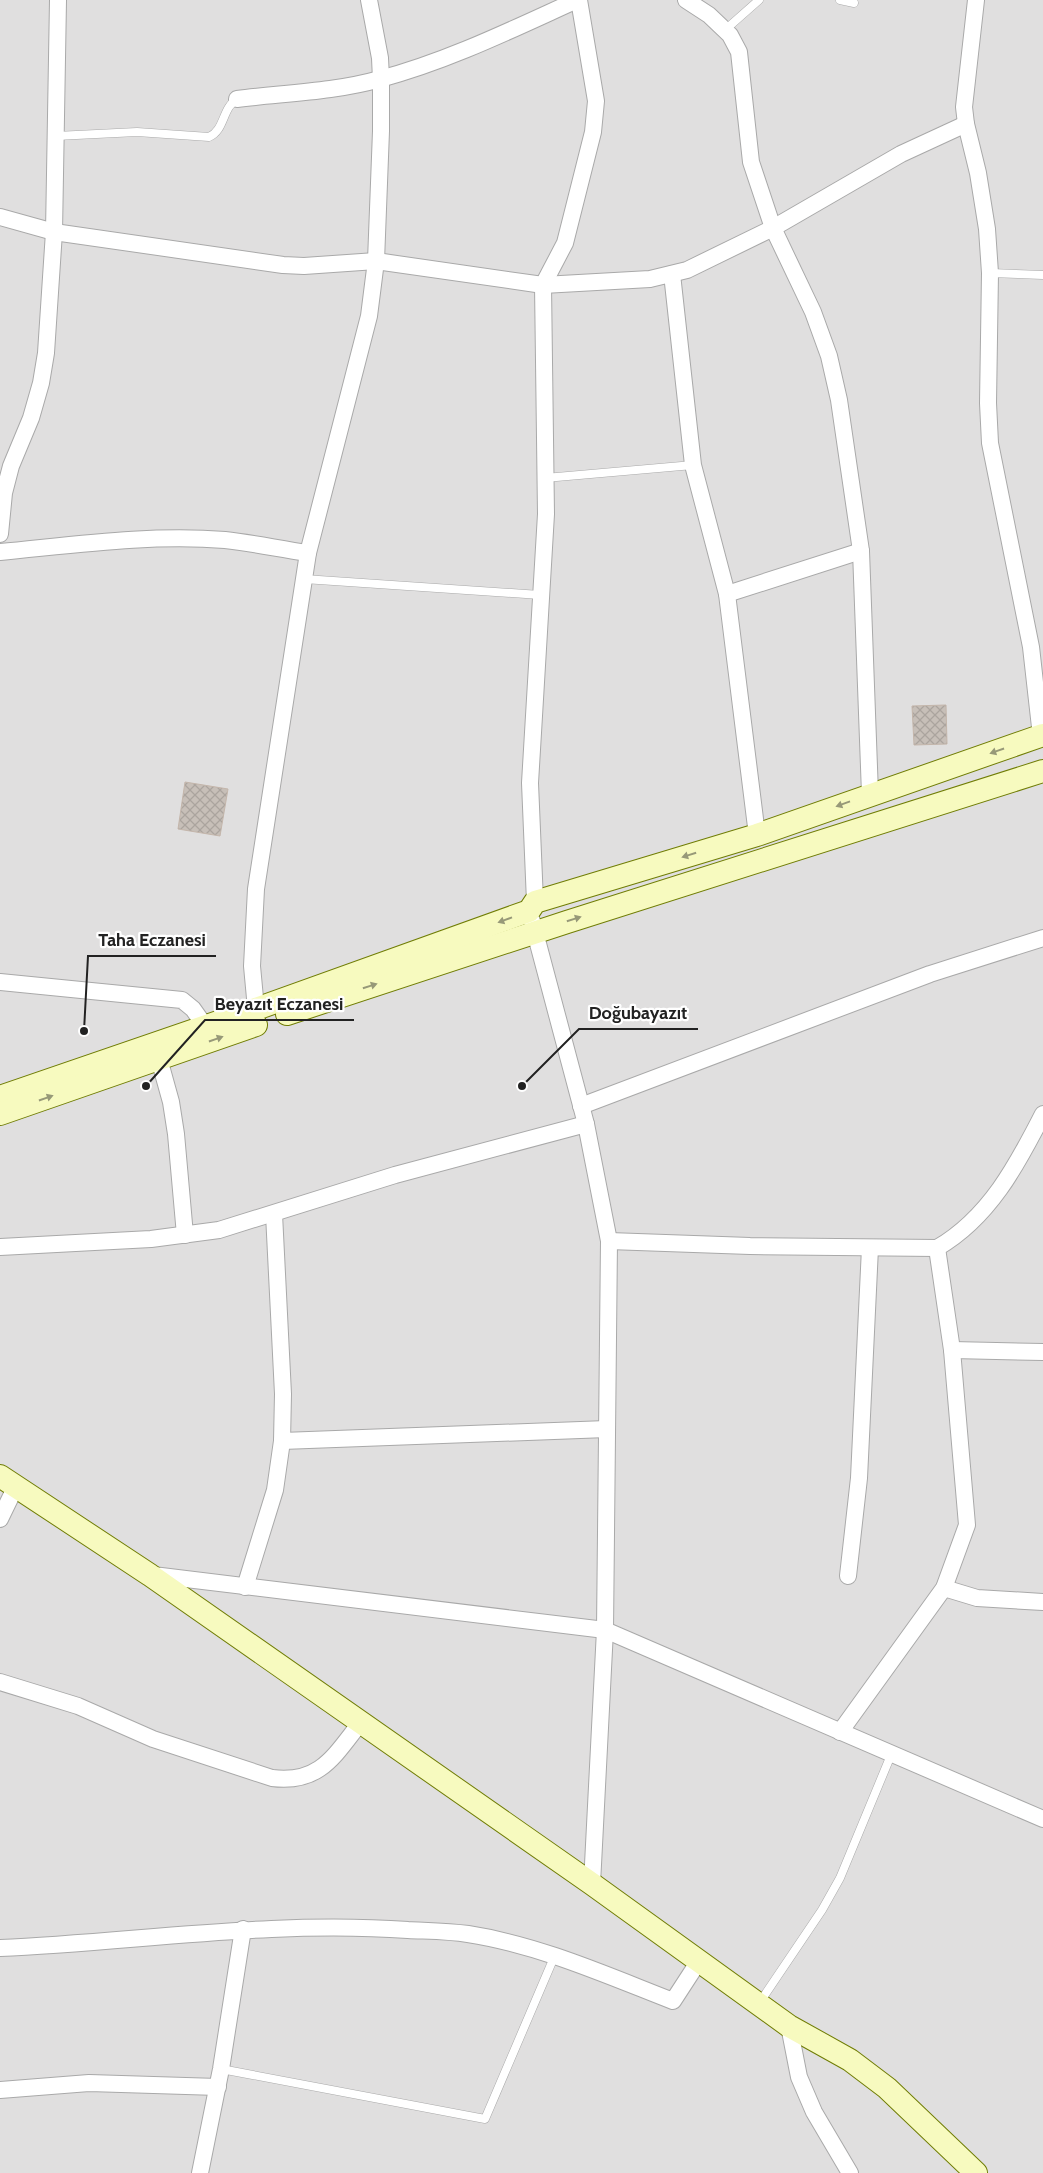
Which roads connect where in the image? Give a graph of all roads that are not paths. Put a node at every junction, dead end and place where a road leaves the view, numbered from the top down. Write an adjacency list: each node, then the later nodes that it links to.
1 (58, 0): 13 (street)
2 (369, 0): 10 (street)
3 (578, 0): 10 (street); 21 (street)
4 (686, 0): 9 (street)
5 (759, 0): 9 (lane)
6 (840, 0): 8 (lane)
7 (976, 0): 12 (street)
8 (854, 3)
9 (725, 30): 15 (street)
10 (381, 79): 11 (street); 17 (street)
11 (238, 99): 13 (lane)
12 (966, 124): 15 (street); 19 (street)
13 (56, 136): 16 (street)
14 (0, 216): 16 (street)
15 (773, 228): 18 (street); 26 (street)
16 (54, 232): 17 (street); 22 (street)
17 (376, 261): 21 (street); 28 (street)
18 (672, 274): 21 (street); 23 (street)
19 (990, 274): 20 (lane); 32 (street)
20 (1043, 275)
21 (543, 285): 24 (street)
22 (5, 465): 25 (street)
23 (693, 466): 24 (lane); 30 (street)
24 (545, 478): 31 (street)
25 (0, 534)
26 (861, 551): 30 (street); 34 (street)
27 (0, 552): 28 (street)
28 (308, 554): 29 (street)
29 (304, 579): 31 (lane); 39 (street)
30 (727, 594): 35 (street)
31 (540, 595): 36 (street)
32 (1042, 736): 34 (main road, one-way to 34)
33 (1043, 771): 36 (main road, one-way to 33)
34 (870, 794): 35 (main road, one-way to 35)
35 (757, 835): 36 (main road, one-way to 36)
36 (533, 915): 39 (main road, one-way to 39); 41 (main road, one-way to 36); 43 (street)
37 (1043, 938): 43 (street)
38 (0, 982): 40 (street)
39 (256, 1009): 40 (main road)
40 (205, 1026): 41 (main road)
41 (157, 1051): 42 (main road); 44 (main road, one-way to 41); 49 (street)
42 (0, 1097)
43 (581, 1106): 46 (street)
44 (0, 1114)
45 (1043, 1114): 47 (street)
46 (586, 1124): 48 (street); 50 (street)
47 (1038, 1137): 53 (street)
48 (274, 1214): 49 (street); 57 (street)
49 (184, 1236): 51 (street)
50 (609, 1241): 52 (street); 56 (street)
51 (0, 1247)
52 (870, 1248): 53 (street); 61 (street)
53 (937, 1248): 54 (street)
54 (952, 1350): 55 (street); 63 (street)
55 (1043, 1352)
56 (607, 1429): 57 (street); 65 (street)
57 (282, 1441): 62 (street)
58 (8, 1481): 59 (street); 60 (main road)
59 (0, 1519)
60 (150, 1575): 62 (street); 67 (main road)
61 (848, 1576)
62 (245, 1587): 65 (street)
63 (944, 1588): 64 (street); 68 (street)
64 (1043, 1602)
65 (604, 1630): 68 (street); 71 (street)
66 (0, 1682): 67 (street)
67 (361, 1722): 71 (main road)
68 (840, 1732): 69 (street)
69 (891, 1755): 70 (street); 76 (lane)
70 (1043, 1819)
71 (592, 1884): 75 (main road)
72 (243, 1929): 73 (street); 74 (street); 78 (street)
73 (0, 1948)
74 (555, 1955): 75 (street); 78 (lane)
75 (699, 1961): 76 (main road)
76 (759, 2004): 77 (main road)
77 (789, 2026): 82 (street); 83 (main road)
78 (221, 2069): 79 (street)
79 (218, 2087): 80 (street); 81 (street)
80 (0, 2090)
81 (200, 2173)
82 (850, 2173)
83 (976, 2173)

